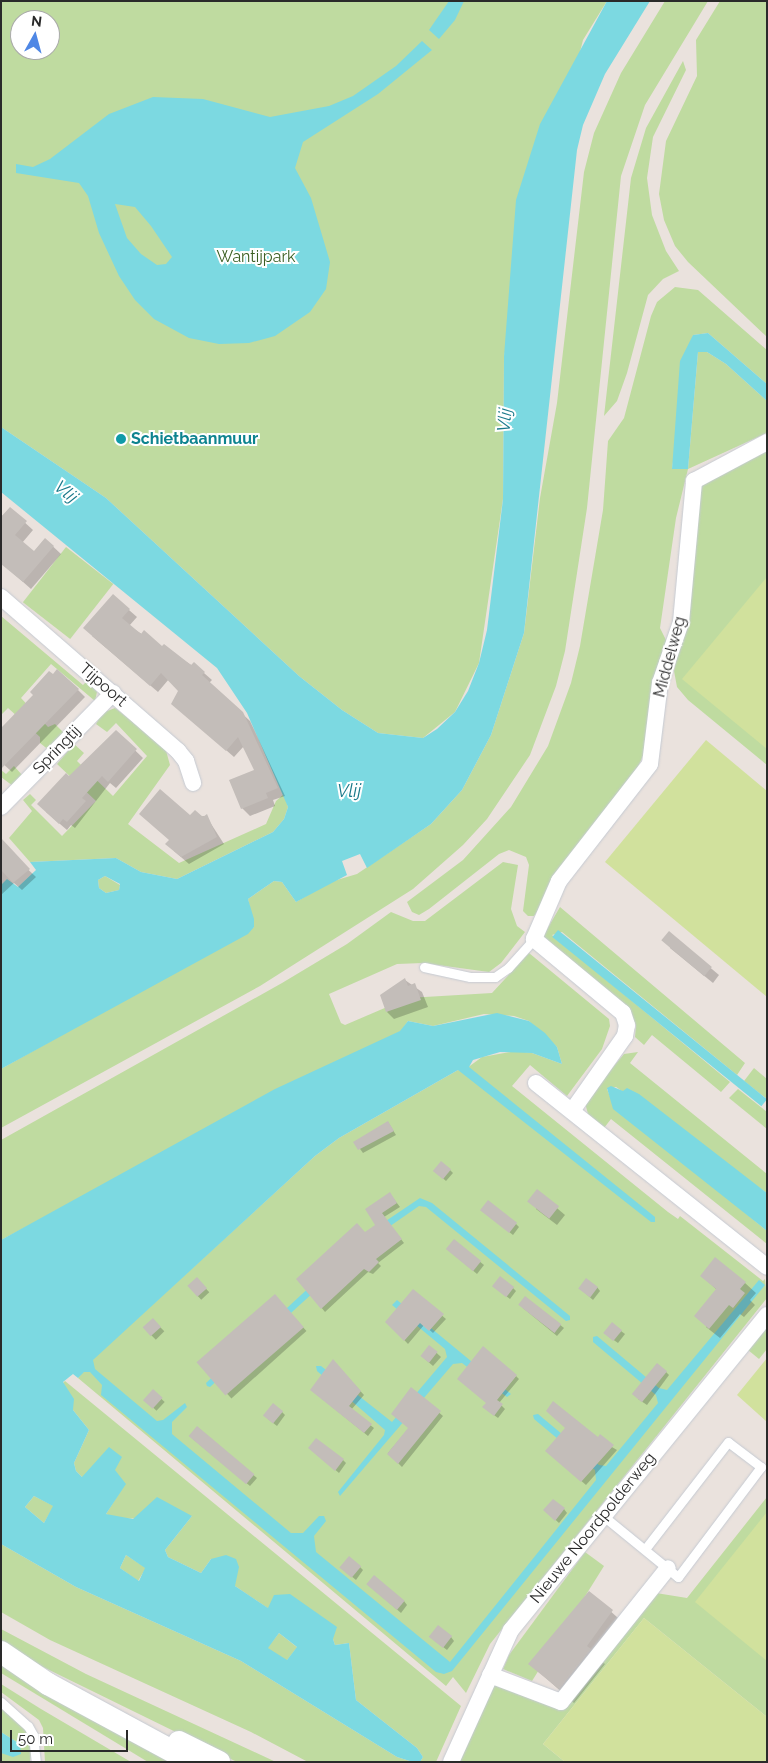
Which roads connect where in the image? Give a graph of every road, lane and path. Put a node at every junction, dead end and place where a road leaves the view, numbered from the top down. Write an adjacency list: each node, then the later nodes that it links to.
1 (767, 442): 6 (street, Middelweg)
2 (1, 597): 3 (street, Tijpoort)
3 (113, 693): 4 (street, Tijpoort); 5 (street, Springtij)
4 (193, 782)
5 (1, 807)
6 (534, 939): 7 (lane); 9 (street)
7 (424, 967)
8 (536, 1083): 9 (street)
9 (572, 1111): 10 (street)
10 (767, 1268)
11 (767, 1316): 12 (street, Nieuwe Noordpolderweg)
12 (602, 1515): 13 (lane); 17 (street, Nieuwe Noordpolderweg)
13 (645, 1550): 14 (lane); 14 (lane)
14 (668, 1568): 17 (street)
15 (1, 1652): 16 (street)
16 (31, 1670): 20 (street); 21 (street)
17 (490, 1675): 22 (street, Nieuwe Noordpolderweg)
18 (1, 1702): 19 (lane)
19 (36, 1762)
20 (192, 1762)
21 (219, 1762)
22 (451, 1762)

